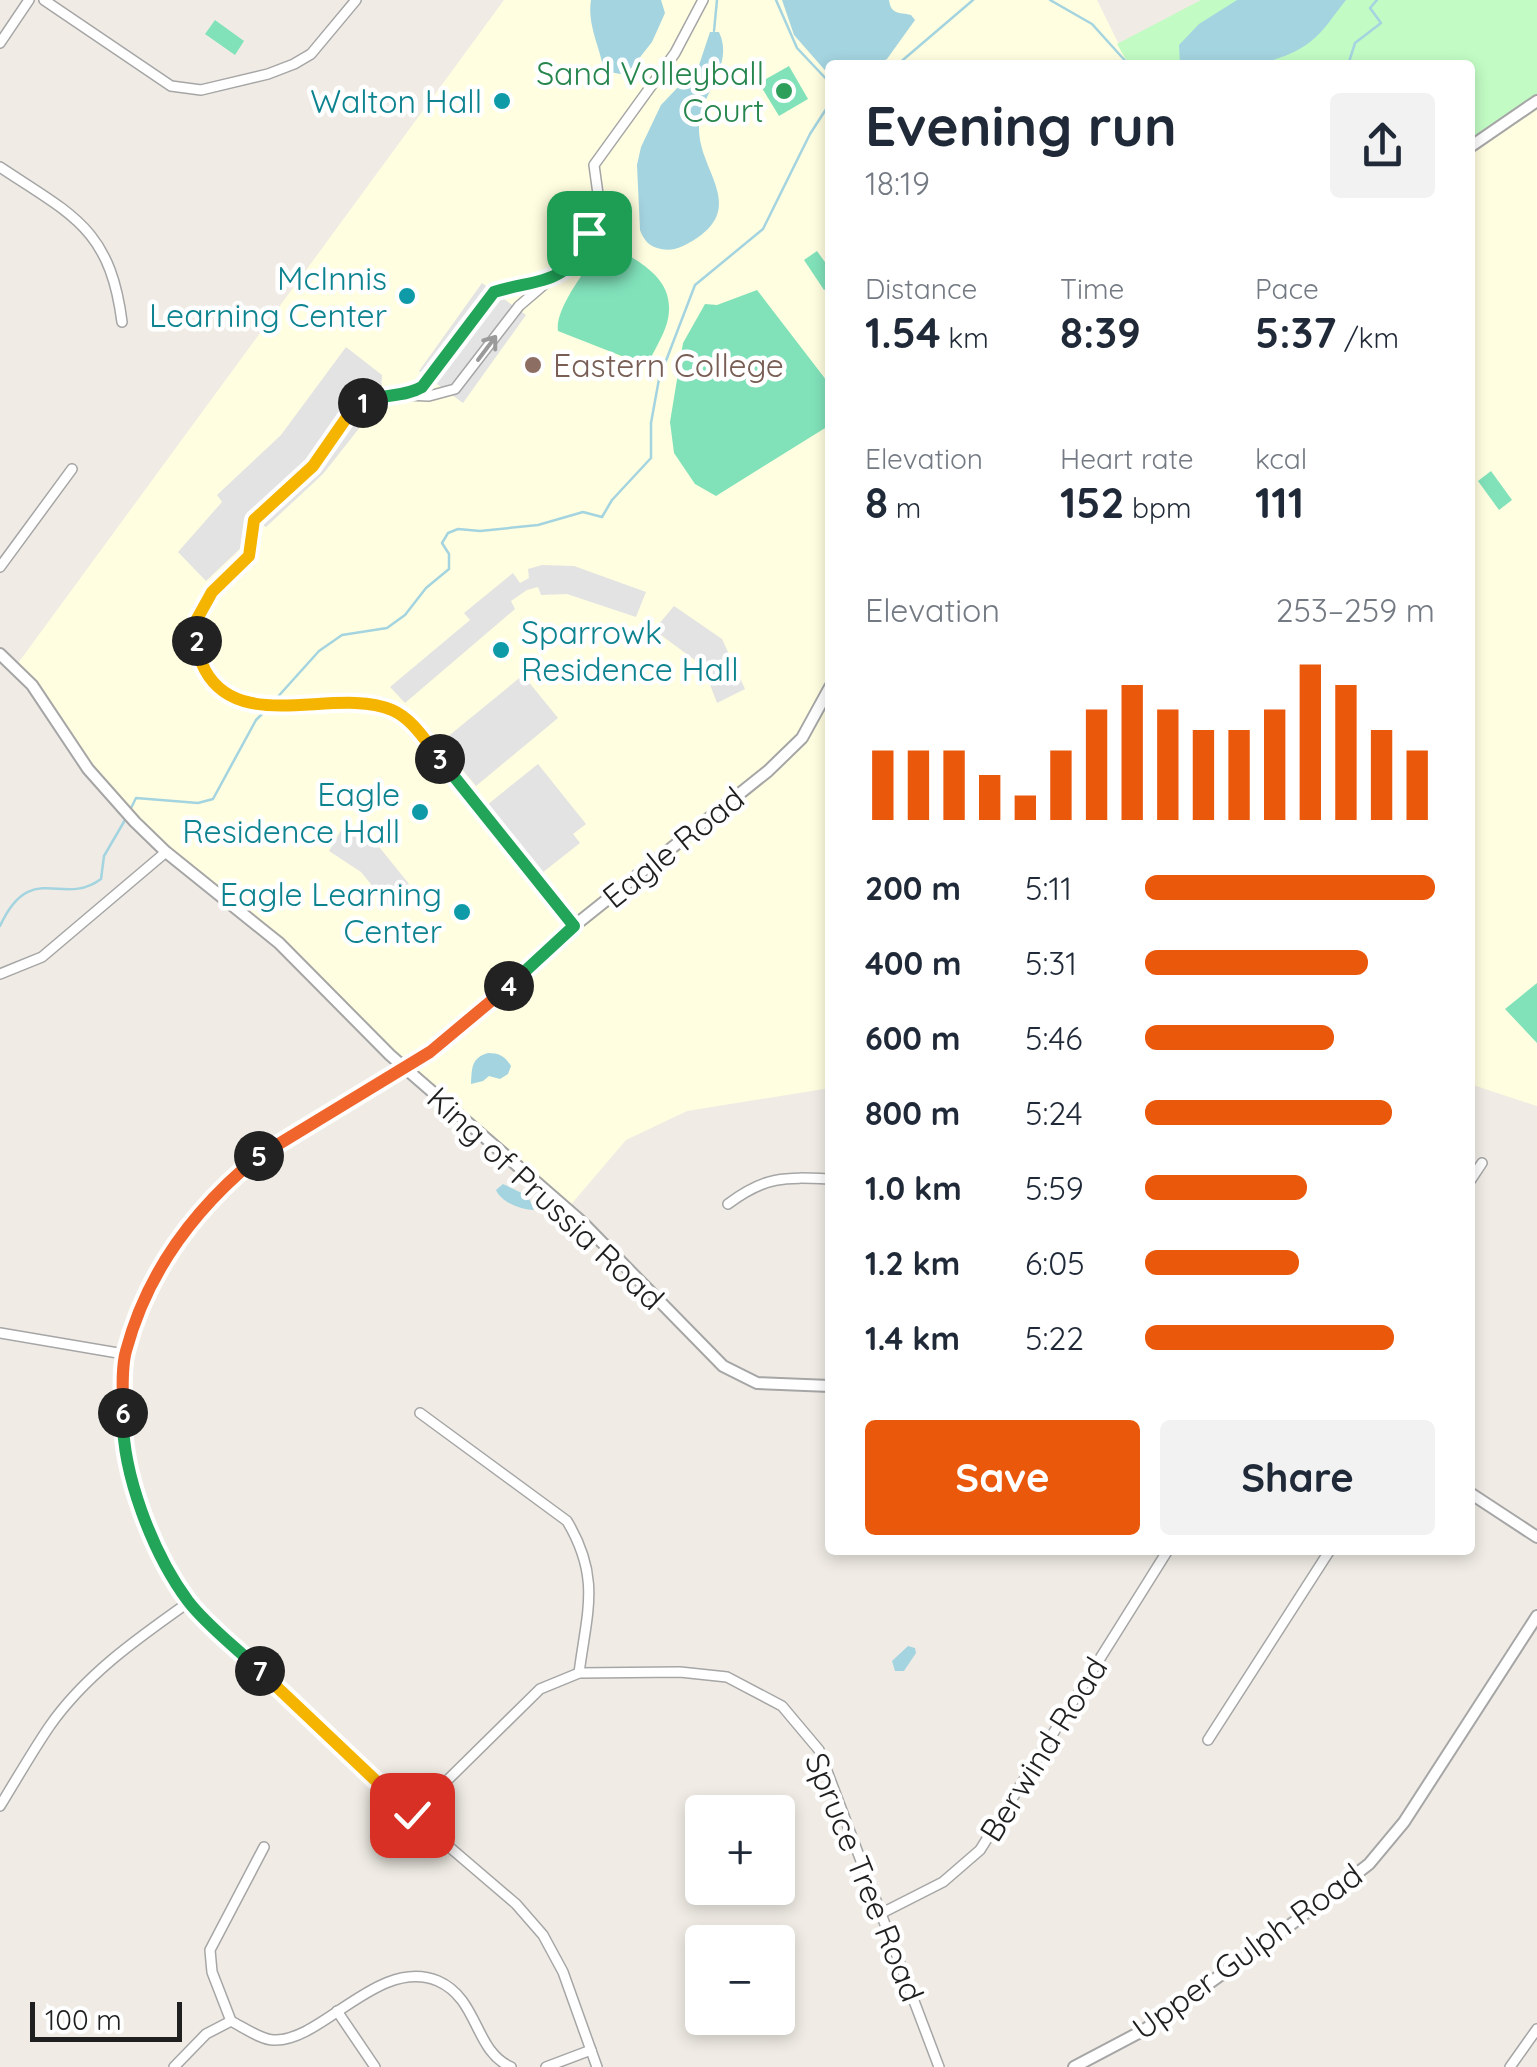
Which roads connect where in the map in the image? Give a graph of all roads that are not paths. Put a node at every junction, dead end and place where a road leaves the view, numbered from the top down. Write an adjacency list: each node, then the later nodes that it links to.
1 (29, 0): 5 (street)
2 (44, 0): 3 (street)
3 (356, 0)
4 (702, 0): 9 (street)
5 (0, 42)
6 (1537, 102): 7 (street)
7 (1475, 143)
8 (0, 167): 10 (street)
9 (555, 278): 11 (street); 11 (street, one-way to 9)
10 (122, 322)
11 (410, 394): 17 (street)
12 (72, 469): 13 (street)
13 (0, 568)
14 (0, 654): 16 (street, King of Prussia Road)
15 (825, 696): 17 (street, Eagle Road)
16 (166, 852): 18 (street); 19 (street, King of Prussia Road)
17 (574, 926): 19 (street, Eagle Road)
18 (0, 974)
19 (405, 1068): 25 (street); 26 (street, King of Prussia Road)
20 (1482, 1163): 21 (street)
21 (1475, 1174)
22 (825, 1179): 23 (street)
23 (728, 1204)
24 (0, 1333): 25 (street)
25 (124, 1354): 32 (street)
26 (825, 1386)
27 (420, 1413): 34 (street)
28 (1475, 1496): 29 (street)
29 (1537, 1537)
30 (1165, 1555): 39 (street, Berwind Road)
31 (1327, 1555): 35 (street)
32 (189, 1602): 36 (street); 37 (street)
33 (1537, 1616): 50 (street, Upper Gulph Road)
34 (580, 1673): 37 (street, Spruce Tree Road); 39 (street, Spruce Tree Road)
35 (1208, 1740)
36 (0, 1806)
37 (412, 1815): 43 (street)
38 (264, 1848): 41 (street)
39 (882, 1913): 49 (street, Spruce Tree Road)
40 (337, 2011): 41 (street); 45 (street); 46 (street)
41 (231, 2021): 44 (street)
42 (1537, 2029): 51 (street)
43 (591, 2050): 47 (street); 48 (street)
44 (174, 2067)
45 (375, 2067)
46 (511, 2067)
47 (546, 2067)
48 (597, 2067)
49 (939, 2067)
50 (1074, 2067)
51 (1510, 2067)

